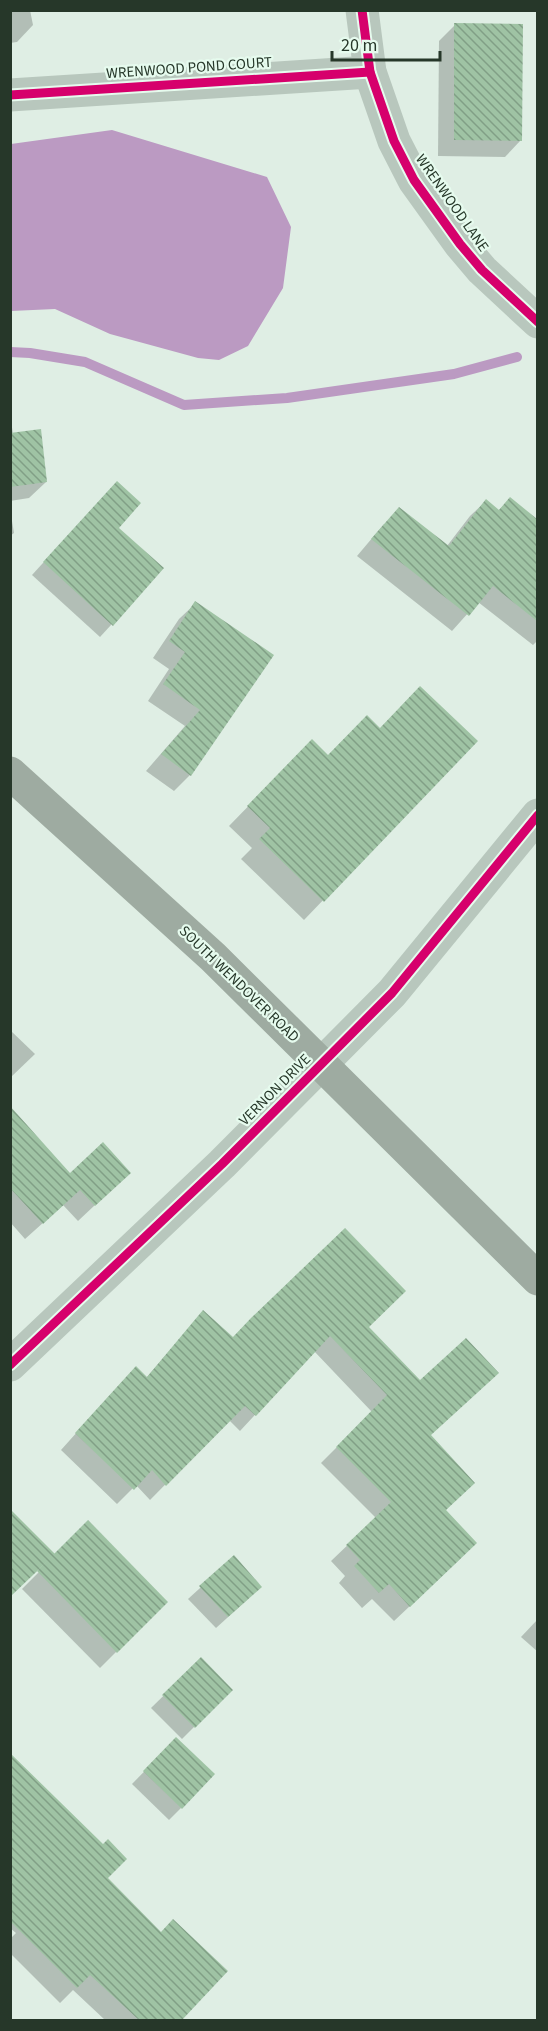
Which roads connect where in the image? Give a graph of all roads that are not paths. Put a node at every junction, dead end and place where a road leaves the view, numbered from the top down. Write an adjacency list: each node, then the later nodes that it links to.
1 (362, 10): 2 (street, WRENWOOD LANE)
2 (370, 72): 3 (street, WRENWOOD POND COURT); 4 (street, WRENWOOD LANE)
3 (10, 95)
4 (537, 322)
5 (10, 773): 7 (main road, SOUTH WENDOVER ROAD)
6 (537, 815): 7 (street, VERNON DRIVE)
7 (321, 1065): 8 (main road, SOUTH WENDOVER ROAD); 9 (street, VERNON DRIVE)
8 (537, 1279)
9 (10, 1365)

